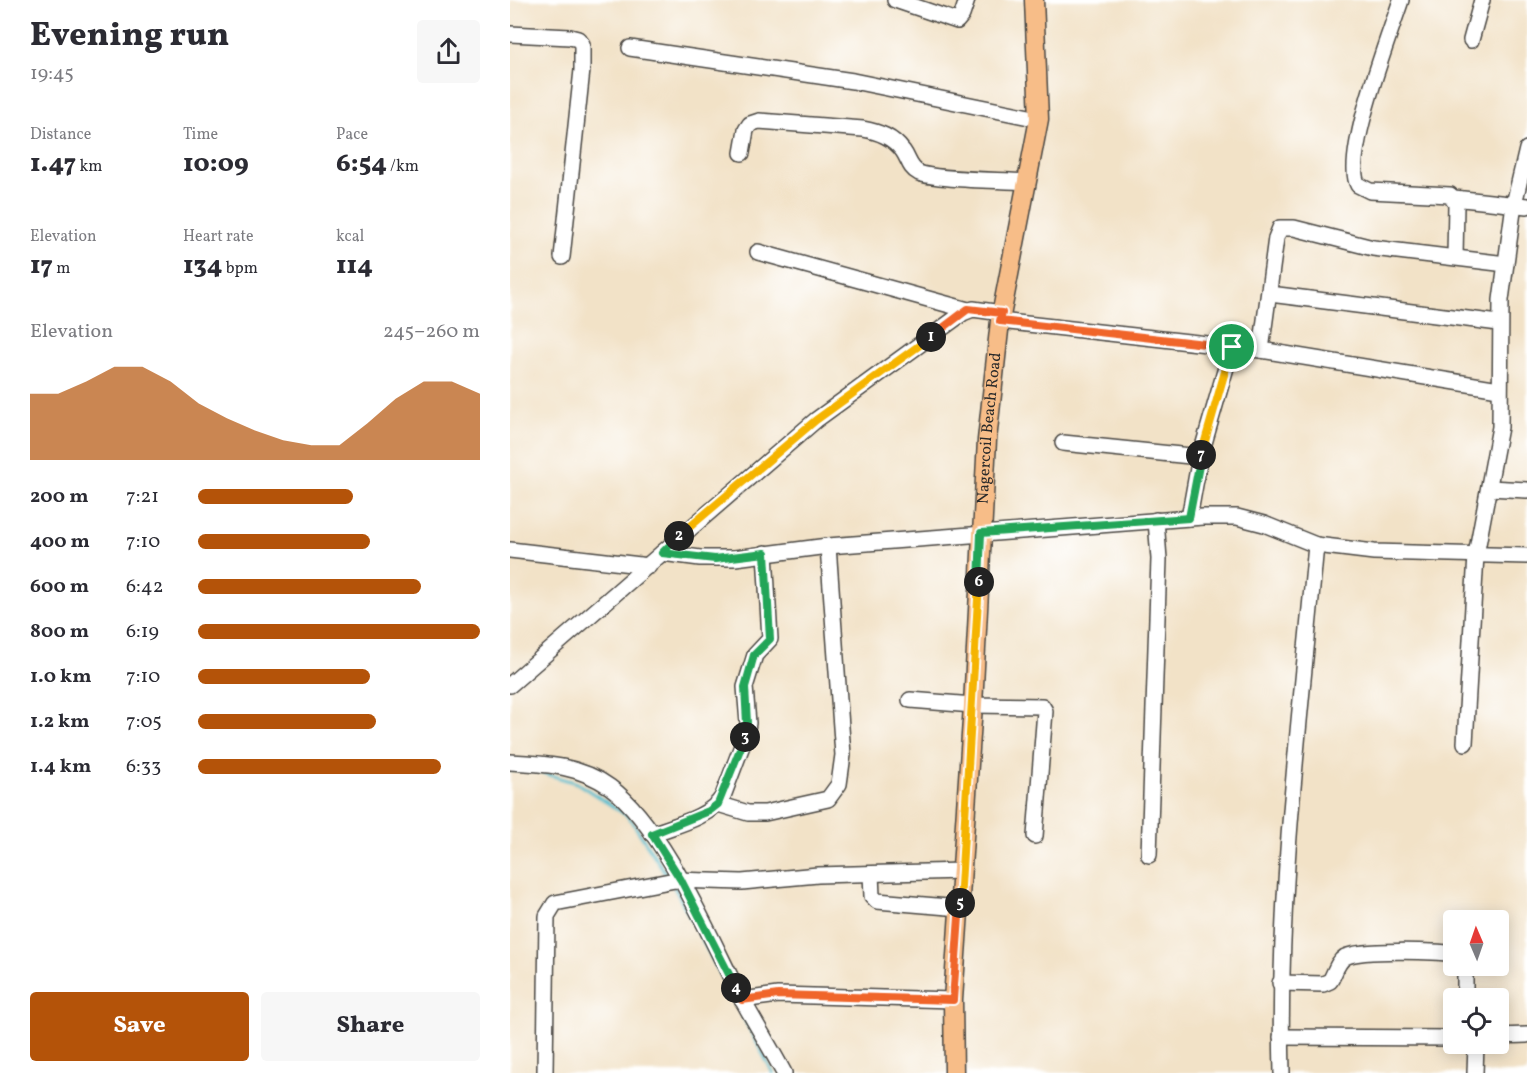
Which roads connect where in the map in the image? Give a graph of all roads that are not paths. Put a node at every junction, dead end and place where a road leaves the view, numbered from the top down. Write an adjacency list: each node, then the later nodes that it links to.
1 (967, 0): 5 (street)
2 (1034, 0): 9 (main road, Nagercoil Beach Road)
3 (1401, 0): 13 (street)
4 (1482, 0): 7 (street)
5 (901, 1)
6 (510, 34): 16 (street)
7 (1471, 40)
8 (630, 48): 9 (street)
9 (1039, 119): 12 (main road, Nagercoil Beach Road)
10 (1527, 149): 14 (street)
11 (742, 153): 12 (street)
12 (1027, 182): 21 (main road, Nagercoil Beach Road)
13 (1454, 198): 14 (street); 17 (street)
14 (1520, 205): 18 (street)
15 (758, 252): 20 (street)
16 (562, 257)
17 (1455, 257): 18 (street); 19 (street)
18 (1506, 264): 22 (street)
19 (1270, 294): 22 (street); 24 (street)
20 (968, 309): 21 (street); 36 (street)
21 (1001, 317): 23 (street); 32 (main road, Nagercoil Beach Road)
22 (1499, 323): 25 (street)
23 (1232, 347): 24 (street); 27 (street)
24 (1261, 351): 25 (street)
25 (1499, 389): 28 (street)
26 (1063, 443): 27 (street)
27 (1200, 457): 30 (street)
28 (1489, 488): 29 (street); 38 (street)
29 (1527, 490)
30 (1189, 518): 31 (street); 33 (street)
31 (1156, 520): 32 (street); 49 (street)
32 (981, 533): 34 (street); 43 (main road, Nagercoil Beach Road)
33 (1316, 545): 38 (street); 55 (street)
34 (828, 546): 37 (street); 46 (street)
35 (510, 550): 40 (street)
36 (662, 553): 37 (street); 40 (street)
37 (765, 553): 46 (street)
38 (1476, 555): 39 (street); 44 (street)
39 (1527, 556)
40 (649, 566): 41 (street)
41 (510, 685)
42 (910, 700): 43 (street)
43 (974, 705): 48 (street); 50 (main road, Nagercoil Beach Road)
44 (1465, 743)
45 (510, 762): 47 (street)
46 (718, 804): 47 (street)
47 (652, 834): 52 (street)
48 (1035, 836)
49 (1149, 855)
50 (962, 871): 51 (street); 53 (main road, Nagercoil Beach Road)
51 (870, 874): 52 (street); 53 (street)
52 (674, 880): 56 (street); 63 (street)
53 (960, 908): 57 (main road, Nagercoil Beach Road)
54 (1443, 954): 55 (street)
55 (1280, 983): 60 (street)
56 (742, 1000): 57 (street); 64 (street)
57 (953, 1000): 65 (main road, Nagercoil Beach Road)
58 (1527, 1035): 59 (street)
59 (1509, 1036)
60 (1281, 1037): 61 (street); 66 (street)
61 (1443, 1038)
62 (1476, 1054): 67 (street)
63 (544, 1073)
64 (784, 1073)
65 (954, 1073)
66 (1282, 1073)
67 (1475, 1073)

